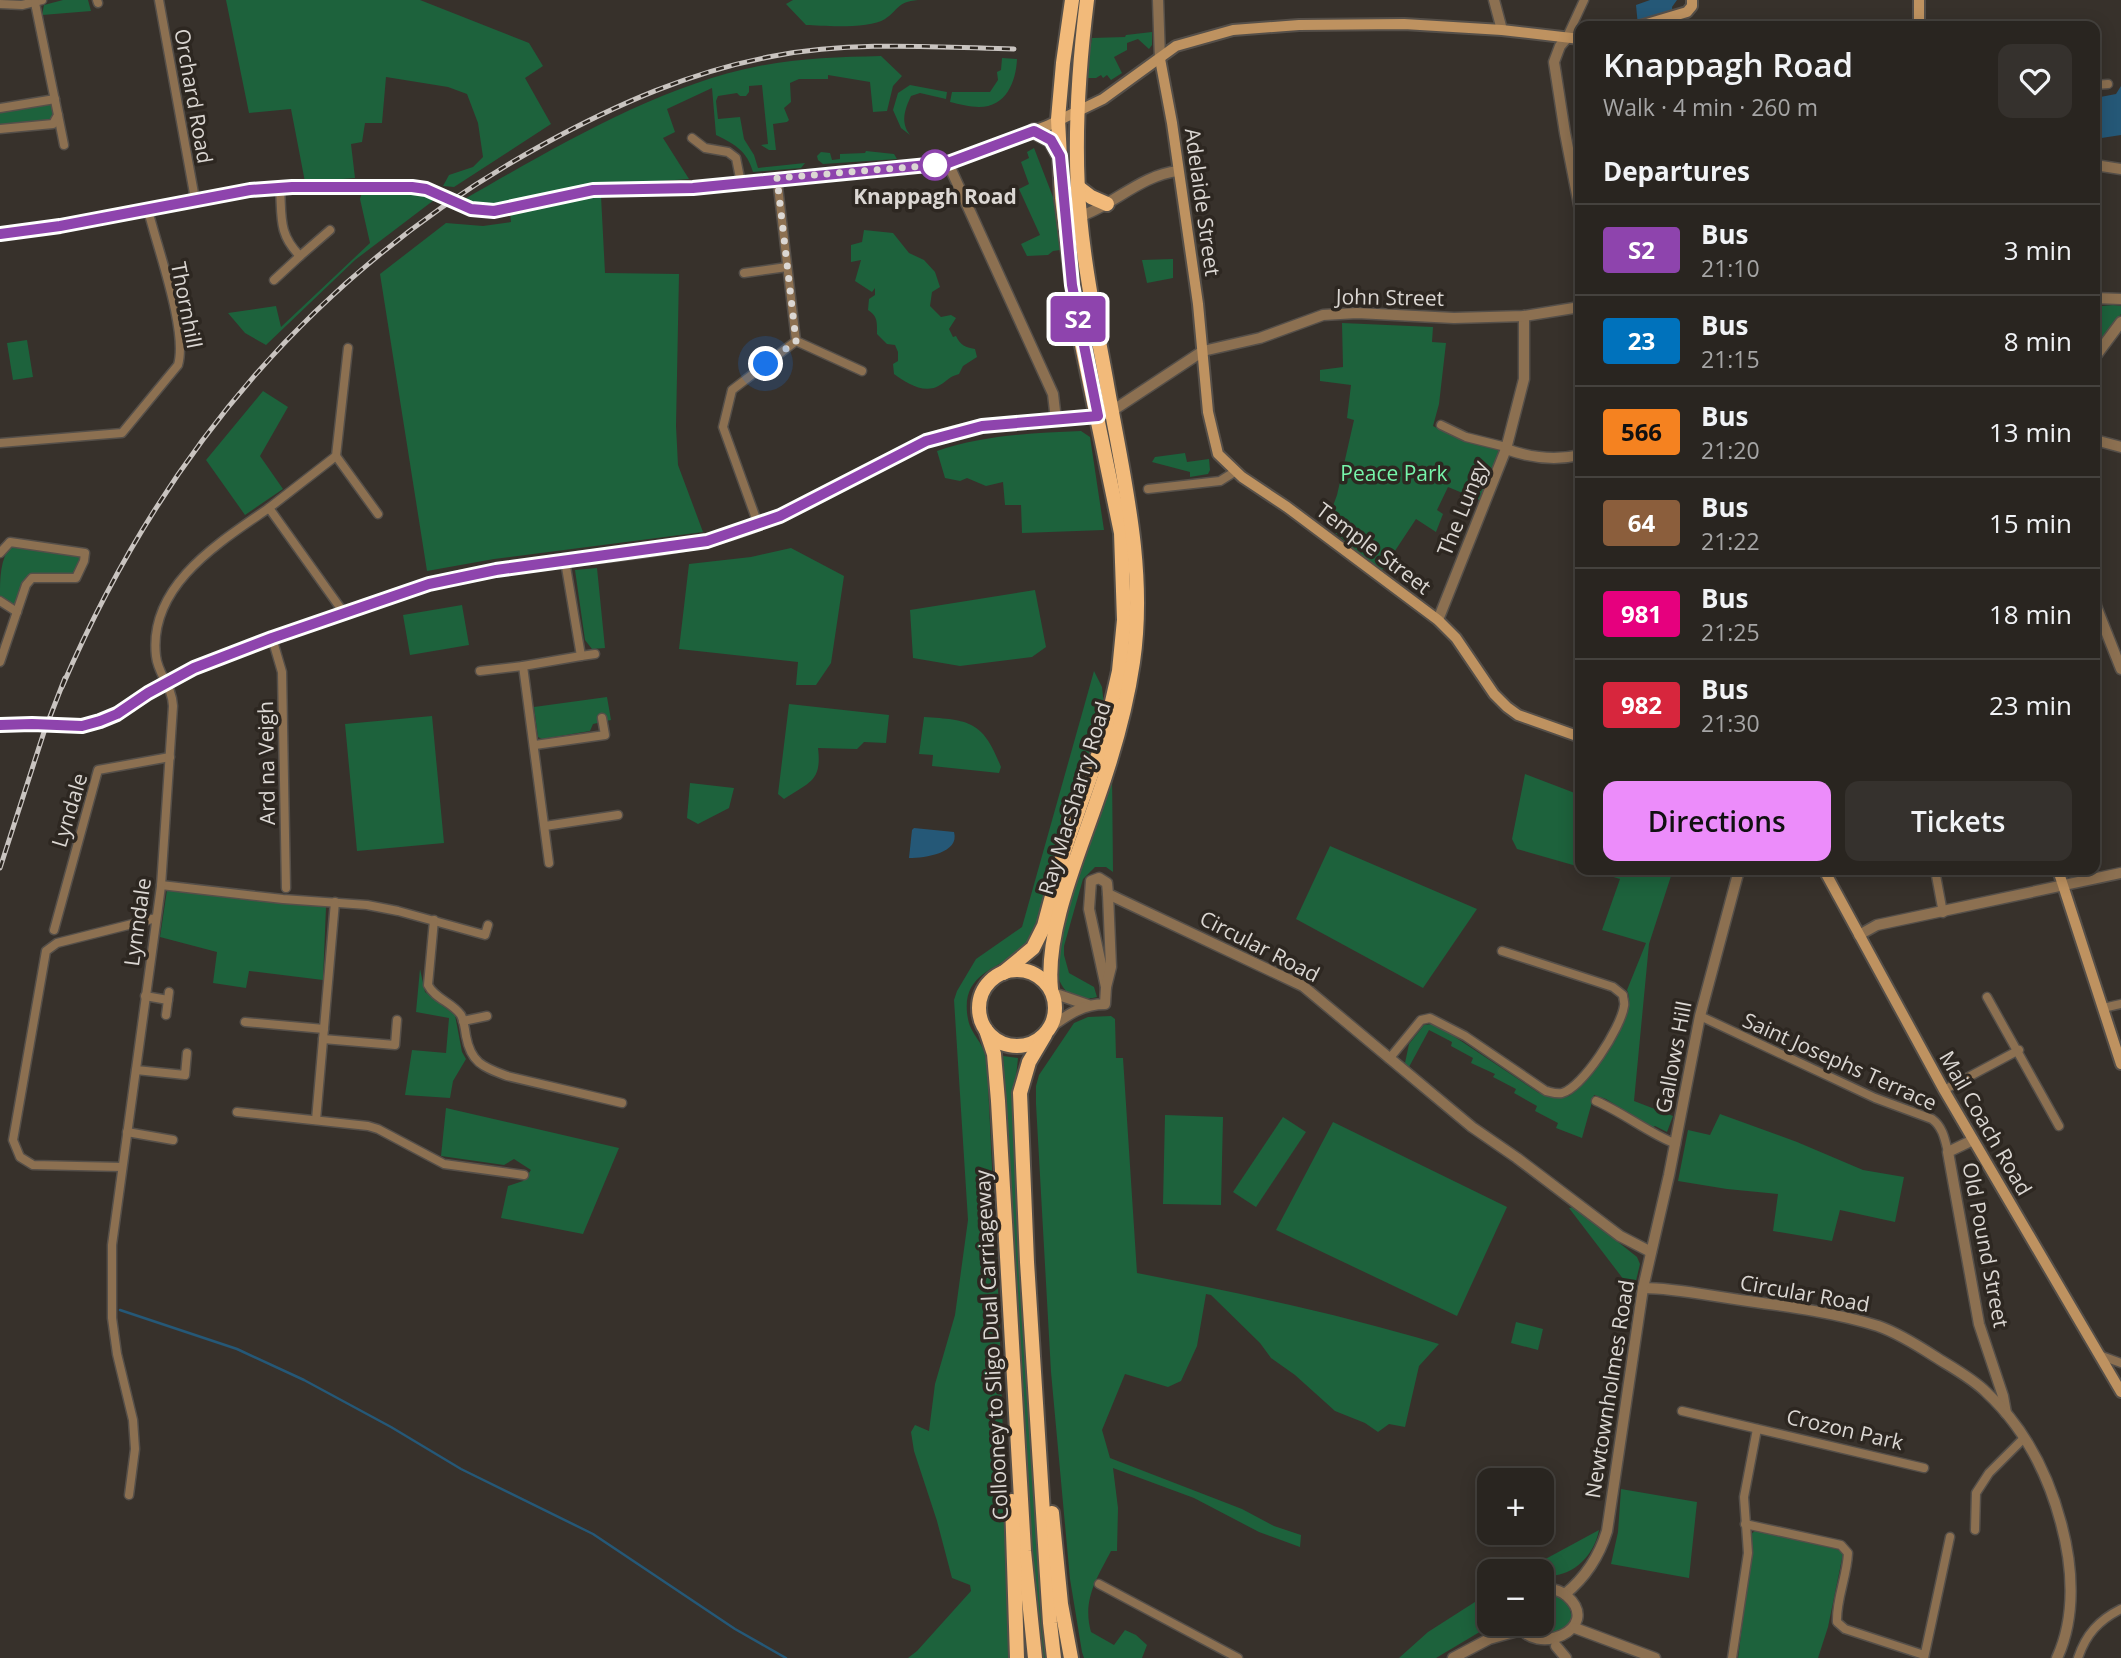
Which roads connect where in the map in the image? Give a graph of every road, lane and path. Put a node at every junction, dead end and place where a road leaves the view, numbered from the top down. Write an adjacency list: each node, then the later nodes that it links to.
1 (159, 0): 38 (street, Orchard Road)
2 (1072, 0): 23 (highway, Ray MacSharry Road)
3 (1087, 0): 21 (highway, Ray MacSharry Road)
4 (1158, 0): 16 (street)
5 (1494, 0): 13 (street)
6 (1584, 0): 14 (street)
7 (1692, 0): 11 (main road)
8 (1919, 0): 12 (main road)
9 (39, 1): 10 (street); 19 (street)
10 (2, 3)
11 (1657, 21)
12 (1919, 21)
13 (1502, 30): 14 (main road); 16 (main road)
14 (1566, 38): 15 (main road); 35 (street)
15 (1575, 39)
16 (1160, 59): 21 (main road); 32 (main road, Adelaide Street)
17 (2108, 84): 18 (street)
18 (2100, 85)
19 (55, 99): 20 (street); 22 (street)
20 (0, 108)
21 (1077, 112): 23 (main road); 36 (highway, Ray MacSharry Road)
22 (58, 115): 24 (street); 27 (street)
23 (1058, 119): 25 (main road); 28 (highway, Ray MacSharry Road)
24 (0, 129)
25 (1034, 131): 28 (highway); 29 (main road)
26 (692, 138): 34 (street)
27 (64, 145)
28 (1060, 156): 42 (highway, Ray MacSharry Road)
29 (948, 163): 33 (main road); 61 (street)
30 (2100, 166): 31 (street)
31 (2121, 169)
32 (1178, 171): 39 (street); 57 (main road, Adelaide Street)
33 (777, 178): 34 (main road); 46 (street)
34 (741, 183): 37 (main road)
35 (1575, 184)
36 (1078, 187): 39 (highway); 41 (highway, Ray MacSharry Road)
37 (280, 188): 38 (main road); 45 (street)
38 (195, 199): 40 (main road)
39 (1107, 204): 41 (street)
40 (148, 210): 44 (main road); 64 (street, Thornhill)
41 (1080, 216): 42 (street); 59 (highway, Ray MacSharry Road)
42 (1065, 220): 60 (highway, Ray MacSharry Road)
43 (330, 230): 45 (street)
44 (0, 234)
45 (300, 256): 48 (street)
46 (787, 267): 47 (street); 54 (street)
47 (744, 273)
48 (274, 280)
49 (2100, 298): 50 (street)
50 (2121, 299)
51 (1575, 308): 52 (street, John Street)
52 (1524, 316): 57 (street, John Street); 66 (street, The Lungy)
53 (2121, 322): 56 (street)
54 (796, 341): 58 (street); 73 (street)
55 (348, 348): 67 (street)
56 (2100, 350)
57 (1203, 351): 59 (street); 69 (main road, Temple Street)
58 (862, 371)
59 (1112, 411): 60 (street); 116 (highway, Ray MacSharry Road)
60 (1098, 416): 61 (street); 114 (highway, Ray MacSharry Road)
61 (1060, 420): 73 (street)
62 (1441, 425): 66 (street)
63 (2100, 441): 65 (street)
64 (0, 443)
65 (2121, 447)
66 (1506, 448): 68 (street); 80 (street, The Lungy)
67 (336, 456): 71 (street, Lynndale); 72 (street)
68 (1575, 456)
69 (1236, 471): 70 (street); 80 (main road, Temple Street)
70 (1148, 489)
71 (269, 508): 78 (street); 88 (street, Lynndale)
72 (377, 514)
73 (758, 524): 75 (street)
74 (0, 553): 77 (street)
75 (565, 561): 78 (street); 83 (street)
76 (0, 601): 77 (street)
77 (18, 612): 84 (street)
78 (344, 613): 81 (street)
79 (2100, 616): 86 (street)
80 (1438, 620): 91 (main road, Temple Street)
81 (272, 638): 88 (street); 104 (street, Ard na Veigh)
82 (595, 654): 83 (street)
83 (581, 656): 85 (street)
84 (0, 662)
85 (523, 666): 87 (street); 92 (street)
86 (2121, 669)
87 (480, 671)
88 (166, 682): 90 (street, bridge); 93 (street, Lynndale)
89 (602, 718): 92 (street)
90 (0, 725)
91 (1575, 735)
92 (535, 745): 95 (street)
93 (170, 757): 102 (street, Lynndale); 111 (street, Lyndale)
94 (618, 815): 95 (street)
95 (545, 825): 96 (street)
96 (549, 863)
97 (2121, 873): 103 (street)
98 (1738, 875): 124 (street, Gallows Hill)
99 (1827, 875): 112 (main road, Mail Coach Road)
100 (1936, 875): 107 (street)
101 (2060, 875): 103 (main road)
102 (161, 885): 106 (street); 108 (street, Lynndale)
103 (2064, 887): 107 (street); 121 (main road)
104 (286, 888)
105 (1108, 894): 115 (street); 115 (street, Circular Road); 133 (street, Circular Road)
106 (335, 902): 109 (street); 130 (street)
107 (1943, 913): 112 (street)
108 (156, 919): 117 (street, Lynndale); 147 (street)
109 (434, 920): 110 (street); 126 (street)
110 (488, 925)
111 (54, 930)
112 (1859, 935): 136 (main road, Mail Coach Road)
113 (1502, 951): 133 (street)
114 (1003, 973): 116 (highway); 128 (highway)
115 (1106, 987): 120 (street)
116 (1052, 991): 120 (street); 129 (highway)
117 (145, 996): 122 (street); 135 (street, Lynndale)
118 (1987, 996): 131 (street)
119 (2121, 1003): 121 (street)
120 (1088, 1005): 129 (street)
121 (2103, 1008): 134 (main road)
122 (166, 1016)
123 (487, 1016): 126 (street)
124 (1700, 1016): 145 (street, Gallows Hill); 146 (street, Saint Josephs Terrace)
125 (397, 1020): 130 (street)
126 (463, 1021): 138 (street)
127 (245, 1022): 130 (street)
128 (986, 1030): 129 (highway); 153 (highway, Collooney to Sligo Dual Carriageway)
129 (1048, 1030): 151 (highway, Collooney to Sligo Dual Carriageway)
130 (323, 1034): 140 (street)
131 (2019, 1050): 136 (street); 141 (street)
132 (187, 1053): 135 (street)
133 (1389, 1059): 149 (street, Circular Road)
134 (2121, 1064)
135 (136, 1070): 142 (street, Lynndale)
136 (1944, 1090): 144 (main road, Mail Coach Road)
137 (1596, 1101): 145 (street)
138 (622, 1102)
139 (237, 1112): 140 (street)
140 (316, 1120): 148 (street)
141 (2059, 1126)
142 (127, 1132): 143 (street); 147 (street, Lynndale)
143 (173, 1140)
144 (1973, 1140): 146 (street, Old Pound Street); 152 (main road, Mail Coach Road)
145 (1676, 1144): 149 (street, Gallows Hill)
146 (1948, 1152): 157 (street, Old Pound Street)
147 (122, 1167): 161 (street, Lynndale)
148 (524, 1175)
149 (1651, 1252): 150 (street, Newtownholmes Road)
150 (1643, 1288): 157 (street, Circular Road); 167 (street, Newtownholmes Road)
151 (1033, 1341): 176 (highway, Collooney to Sligo Dual Carriageway); 177 (highway)
152 (2099, 1355): 154 (street); 155 (main road, Mail Coach Road)
153 (1013, 1356): 174 (highway); 175 (highway, Collooney to Sligo Dual Carriageway)
154 (2121, 1363)
155 (2121, 1392)
156 (1682, 1411): 158 (street, Crozon Park)
157 (2006, 1413): 159 (street, Circular Road)
158 (1757, 1429): 160 (street, Crozon Park); 162 (street, Crozon Park)
159 (2024, 1438): 163 (street); 183 (street, Circular Road)
160 (1924, 1468)
161 (129, 1495)
162 (1745, 1524): 173 (street); 182 (street, Crozon Park)
163 (1975, 1530)
164 (1950, 1537): 173 (street)
165 (1099, 1584): 178 (street)
166 (1554, 1590): 167 (street)
167 (1565, 1594): 169 (street)
168 (2121, 1609): 184 (street)
169 (1575, 1628): 172 (street); 181 (street)
170 (1497, 1636): 179 (street)
171 (1524, 1636): 172 (street)
172 (1556, 1646): 180 (street)
173 (1924, 1657)
174 (1017, 1658)
175 (1035, 1658)
176 (1054, 1658)
177 (1071, 1658)
178 (1238, 1658)
179 (1453, 1658)
180 (1566, 1658)
181 (1655, 1658)
182 (1732, 1658)
183 (2057, 1658)
184 (2078, 1658)

